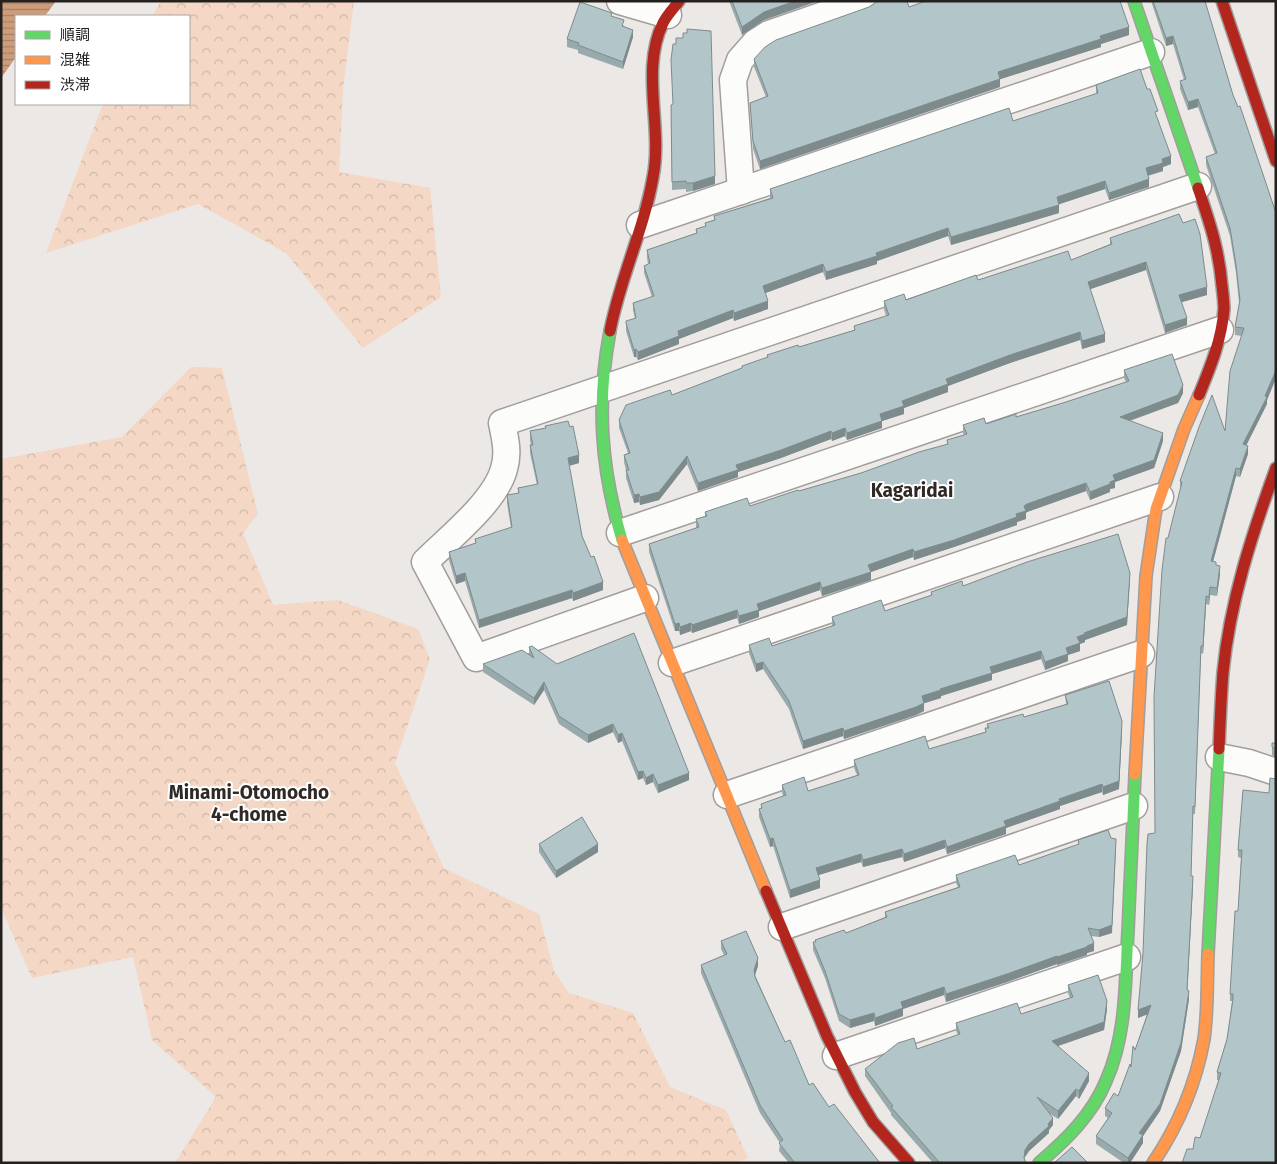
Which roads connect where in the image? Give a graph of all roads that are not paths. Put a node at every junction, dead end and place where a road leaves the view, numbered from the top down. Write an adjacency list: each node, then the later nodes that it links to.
1 (620, 1): 5 (street)
2 (864, 1): 9 (street)
3 (1134, 1): 6 (street)
4 (1222, 1): 7 (street)
5 (674, 8): 10 (street)
6 (1152, 52): 8 (street); 9 (street)
7 (1276, 161)
8 (1198, 186): 11 (street); 12 (street)
9 (741, 191): 10 (street)
10 (640, 225): 12 (street)
11 (1220, 330): 14 (street); 15 (street)
12 (603, 388): 15 (street); 16 (street)
13 (1276, 468): 19 (street)
14 (1160, 497): 17 (street); 18 (street)
15 (620, 533): 16 (street)
16 (645, 598): 18 (street)
17 (1141, 654): 21 (street); 22 (street)
18 (672, 663): 21 (street)
19 (1219, 757): 20 (street); 28 (street)
20 (1276, 772)
21 (727, 795): 23 (street)
22 (1134, 806): 23 (street); 24 (street)
23 (782, 927): 25 (street)
24 (1127, 957): 25 (street); 27 (street)
25 (836, 1056): 26 (street)
26 (909, 1163)
27 (1039, 1163)
28 (1153, 1163)

